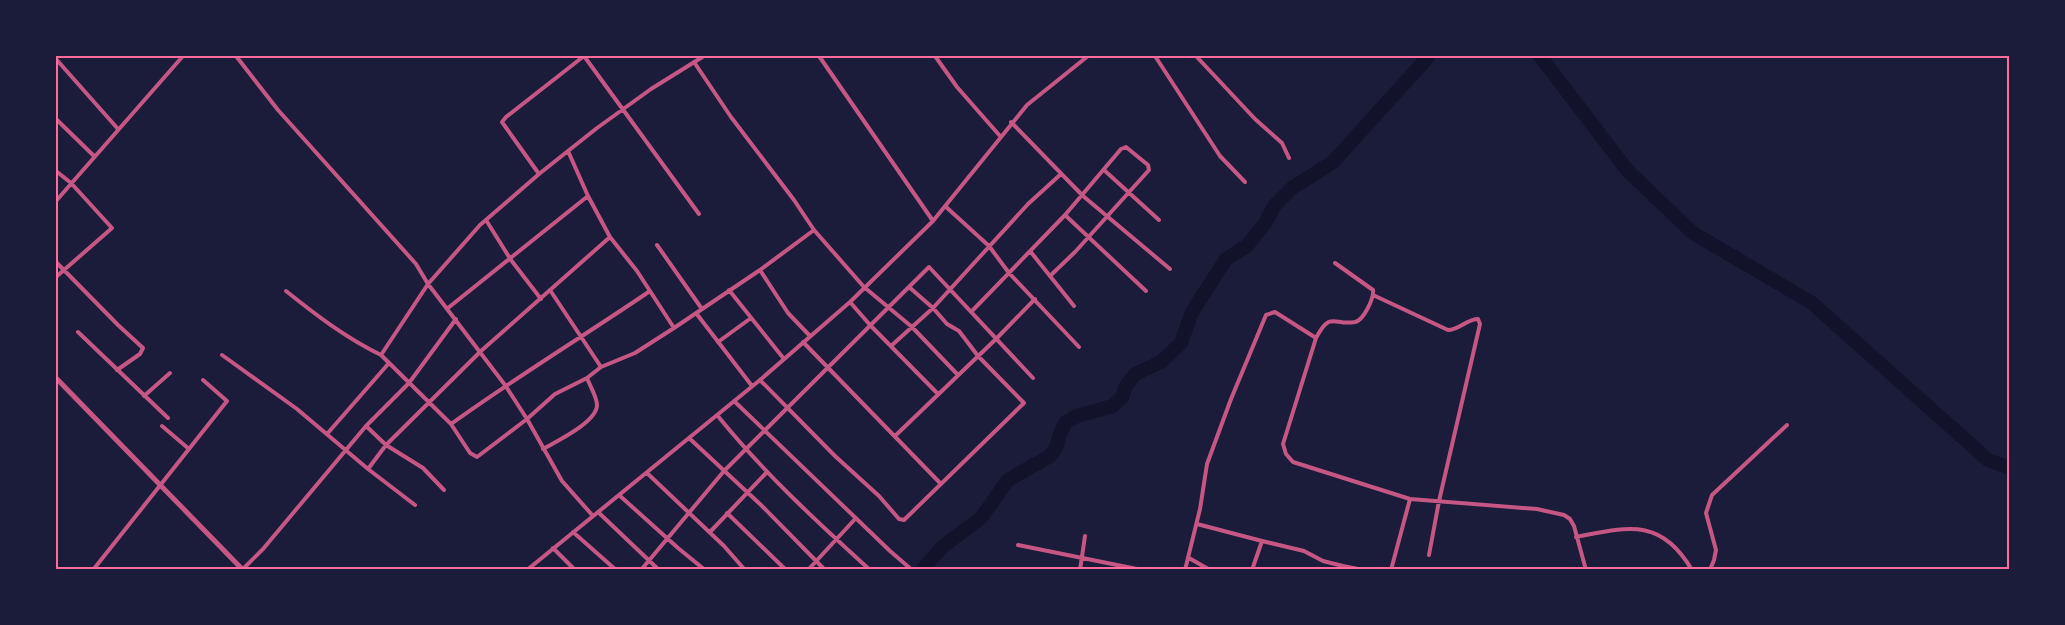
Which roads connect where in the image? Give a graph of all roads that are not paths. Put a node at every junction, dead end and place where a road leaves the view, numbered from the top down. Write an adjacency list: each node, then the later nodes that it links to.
1 (183, 56): 15 (street)
2 (236, 56): 52 (street)
3 (584, 56): 12 (street); 22 (street)
4 (704, 56): 11 (street)
5 (819, 56): 36 (street)
6 (935, 56): 16 (street)
7 (1088, 56): 14 (street)
8 (1155, 56): 24 (street)
9 (1196, 56): 19 (street)
10 (56, 59): 15 (street)
11 (694, 62): 12 (street); 37 (street)
12 (623, 112): 17 (street); 31 (street)
13 (56, 119): 18 (street)
14 (1011, 122): 16 (street); 23 (street)
15 (118, 129): 18 (street)
16 (1000, 136): 30 (street)
17 (568, 152): 22 (street); 27 (street)
18 (94, 157): 25 (street)
19 (1289, 158)
20 (1104, 170): 26 (street); 26 (street); 28 (street)
21 (56, 171): 25 (street)
22 (538, 174): 34 (street)
23 (1061, 174): 28 (street); 41 (street)
24 (1245, 182)
25 (71, 183): 29 (street); 47 (street)
26 (1129, 192): 33 (street); 35 (street)
27 (588, 196): 39 (street); 43 (street)
28 (1083, 196): 32 (street); 33 (street)
29 (56, 201)
30 (945, 206): 36 (street); 41 (street)
31 (699, 214)
32 (1065, 215): 38 (street); 42 (street)
33 (1106, 216): 38 (street); 46 (street)
34 (486, 220): 43 (street); 52 (street)
35 (1159, 220)
36 (933, 221): 53 (street)
37 (814, 230): 48 (street); 53 (street)
38 (1088, 236): 50 (street); 60 (street)
39 (610, 237): 56 (street); 59 (street)
40 (657, 246): 69 (street)
41 (989, 246): 49 (street); 55 (street)
42 (1030, 251): 49 (street); 50 (street)
43 (511, 258): 62 (street); 67 (street)
44 (56, 262): 47 (street)
45 (1335, 263): 61 (street)
46 (1170, 269)
47 (64, 270): 51 (street); 94 (street)
48 (760, 270): 57 (street); 78 (street)
49 (1009, 273): 63 (street); 70 (street)
50 (1050, 276): 66 (street)
51 (56, 277)
52 (428, 284): 67 (street); 88 (street)
53 (864, 287): 64 (street); 65 (street)
54 (909, 287): 55 (street); 65 (street); 68 (street)
55 (950, 288): 68 (street); 70 (street)
56 (550, 290): 62 (street); 79 (street)
57 (729, 290): 69 (street); 72 (street)
58 (286, 291): 88 (street)
59 (650, 291): 76 (street); 79 (street)
60 (1146, 291)
61 (1373, 295): 81 (street); 136 (street)
62 (541, 299): 86 (street)
63 (1035, 299): 80 (street); 85 (street)
64 (850, 302): 74 (street); 78 (street)
65 (888, 306): 74 (street); 75 (street)
66 (1074, 306)
67 (448, 308): 73 (street)
68 (933, 308): 75 (street); 89 (street)
69 (702, 309): 71 (street)
70 (972, 311): 80 (street)
71 (696, 313): 76 (street); 82 (street)
72 (751, 318): 82 (street); 90 (street)
73 (456, 319): 86 (street); 102 (street)
74 (870, 325): 84 (street); 93 (street)
75 (912, 327): 84 (street); 96 (street)
76 (674, 328): 92 (street)
77 (78, 333): 94 (street)
78 (810, 336): 83 (street)
79 (582, 338): 92 (street); 103 (street)
80 (997, 338): 89 (street); 99 (street)
81 (1316, 338): 135 (street); 143 (street)
82 (718, 342): 104 (street)
83 (803, 342): 90 (street); 93 (street)
84 (891, 346): 105 (street)
85 (1079, 347)
86 (481, 351): 103 (street); 108 (street)
87 (222, 355): 118 (street)
88 (381, 355): 91 (street)
89 (978, 356): 96 (street); 130 (street)
90 (784, 359): 101 (street)
91 (389, 363): 102 (street); 118 (street)
92 (601, 367): 98 (street)
93 (828, 367): 109 (street); 119 (street)
94 (117, 370): 106 (street)
95 (170, 373): 106 (street)
96 (958, 375): 105 (street)
97 (56, 378): 131 (street)
98 (587, 378): 112 (street); 123 (street)
99 (1033, 378)
100 (203, 380): 122 (street)
101 (760, 380): 104 (street); 109 (street)
102 (409, 383): 108 (street); 116 (street)
103 (505, 385): 112 (street); 113 (street)
104 (752, 386): 107 (street)
105 (938, 394): 119 (street)
106 (144, 396): 111 (street)
107 (734, 401): 110 (street); 117 (street)
108 (429, 402): 113 (street); 121 (street)
109 (787, 408): 117 (street); 130 (street)
110 (717, 415): 120 (street); 124 (street)
111 (168, 418)
112 (527, 419): 113 (street); 123 (street)
113 (451, 424)
114 (1787, 425): 181 (street)
115 (162, 426): 122 (street)
116 (366, 426): 121 (street); 125 (street)
117 (764, 431): 124 (street); 142 (street)
118 (327, 434): 125 (street)
119 (895, 436): 130 (street)
120 (689, 438): 127 (street); 129 (street)
121 (386, 445): 126 (street); 132 (street)
122 (189, 449): 131 (street)
123 (543, 449): 141 (street)
124 (745, 449): 127 (street); 128 (street)
125 (346, 450): 126 (street); 158 (street)
126 (368, 469): 137 (street)
127 (724, 471): 133 (street); 139 (street)
128 (767, 472): 133 (street); 149 (street)
129 (647, 473): 134 (street); 139 (street)
130 (942, 484)
131 (160, 486): 158 (street); 159 (street)
132 (444, 490)
133 (747, 492): 140 (street); 157 (street)
134 (619, 495): 138 (street); 148 (street)
135 (1410, 499): 136 (street); 178 (street)
136 (1439, 501): 147 (street); 153 (street)
137 (415, 505)
138 (598, 512): 141 (street); 156 (street)
139 (688, 512): 145 (street); 148 (street)
140 (728, 513): 145 (street); 167 (street)
141 (592, 516): 144 (street)
142 (856, 518): 149 (street); 171 (street)
143 (1197, 524): 150 (street); 154 (street)
144 (573, 532): 152 (street); 162 (street)
145 (710, 532): 166 (street)
146 (1085, 536): 155 (street)
147 (1576, 537): 179 (street); 180 (street)
148 (667, 539): 156 (street); 165 (street)
149 (836, 539): 157 (street); 170 (street)
150 (1262, 541): 176 (street); 177 (street)
151 (1018, 545): 155 (street)
152 (554, 548): 160 (street); 161 (street)
153 (1429, 555)
154 (1189, 558): 174 (street); 175 (street)
155 (1082, 559): 172 (street); 173 (street)
156 (649, 560): 163 (street); 164 (street)
157 (816, 561): 168 (street); 169 (street)
158 (243, 569)
159 (93, 570)
160 (527, 570)
161 (575, 570)
162 (616, 570)
163 (641, 570)
164 (659, 570)
165 (705, 570)
166 (745, 570)
167 (786, 570)
168 (808, 570)
169 (825, 570)
170 (870, 570)
171 (912, 570)
172 (1080, 570)
173 (1142, 570)
174 (1185, 570)
175 (1210, 570)
176 (1252, 570)
177 (1363, 570)
178 (1390, 570)
179 (1586, 570)
180 (1692, 570)
181 (1710, 570)

